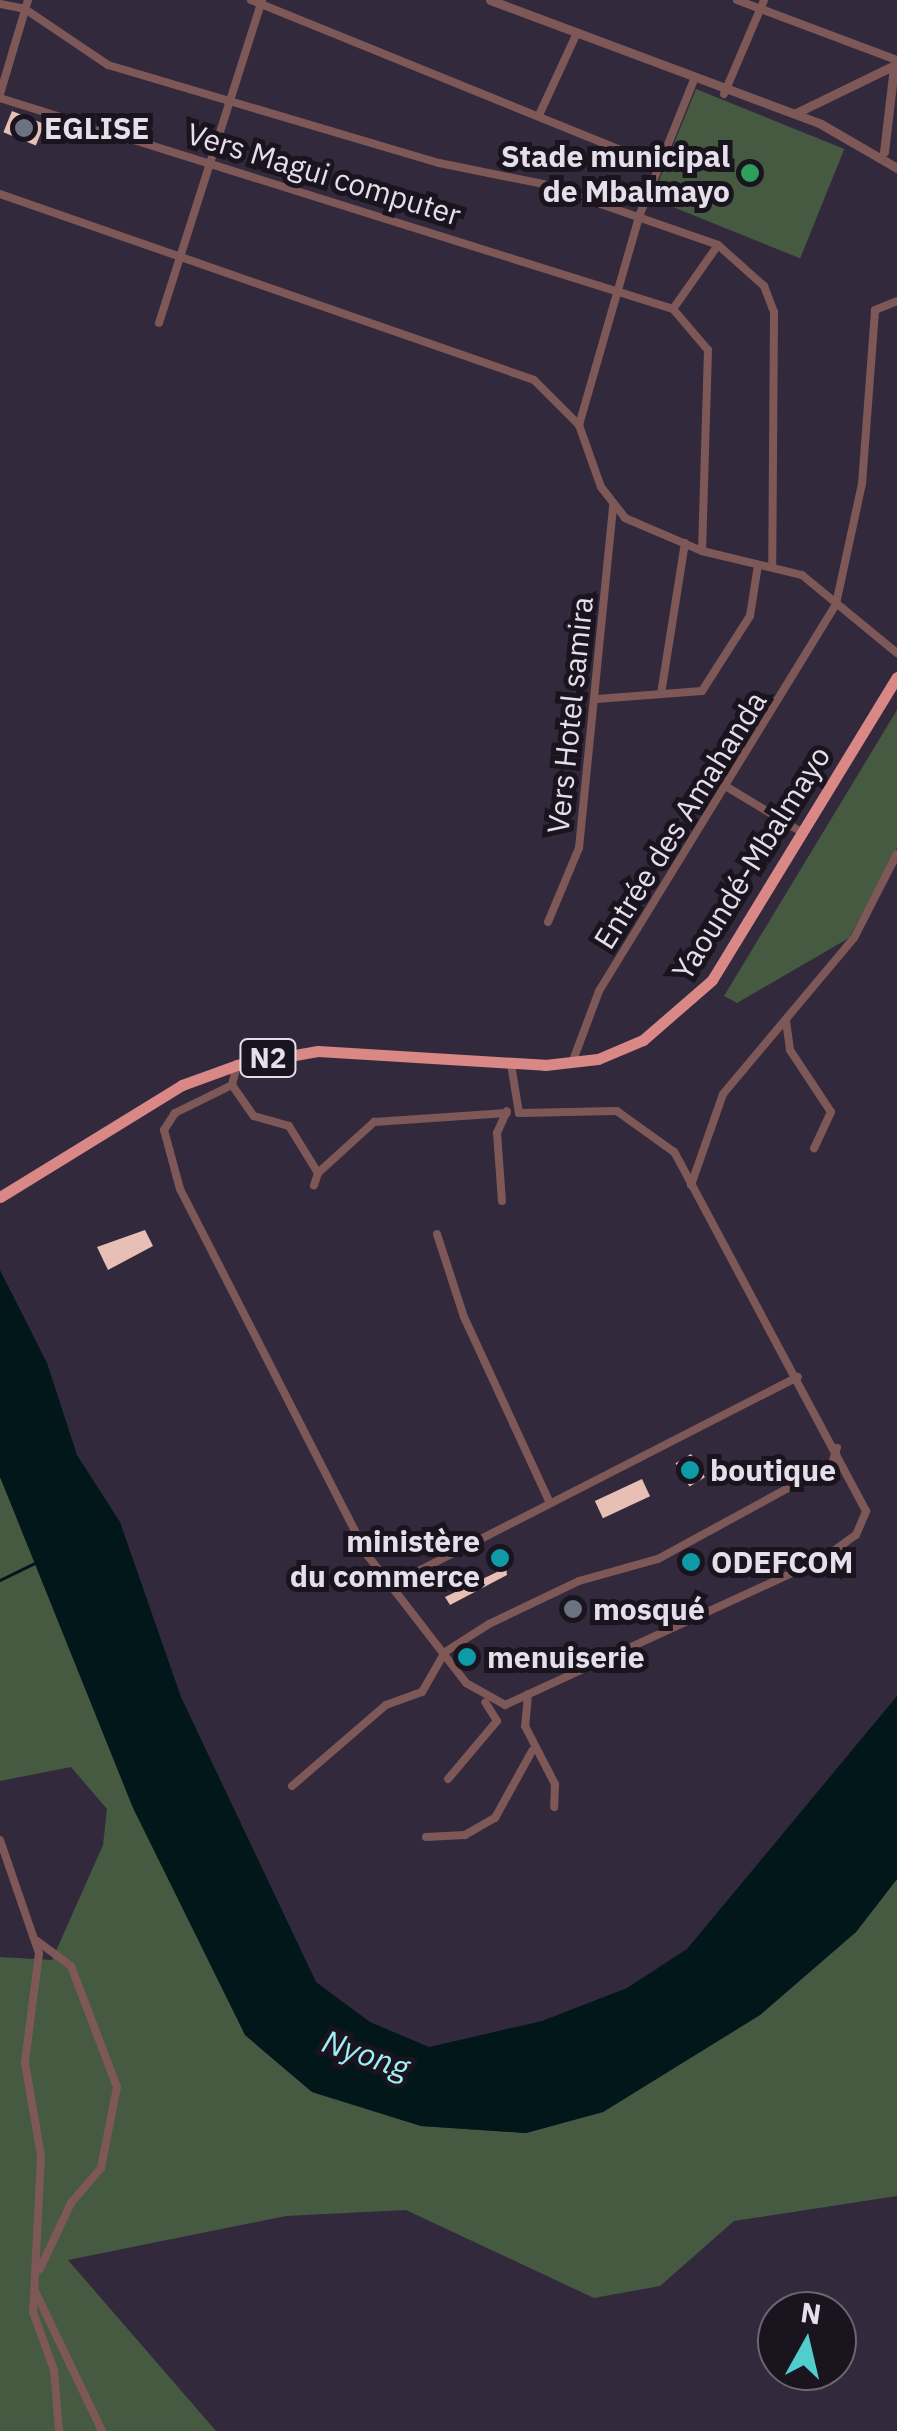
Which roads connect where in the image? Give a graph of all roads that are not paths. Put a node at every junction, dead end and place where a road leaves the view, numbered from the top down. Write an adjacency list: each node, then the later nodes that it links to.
1 (251, 0): 4 (street)
2 (492, 0): 8 (street)
3 (737, 0): 7 (street)
4 (262, 2): 13 (street); 14 (street)
5 (0, 4): 6 (street)
6 (27, 4): 12 (street); 13 (street)
7 (762, 4): 9 (street); 11 (street)
8 (576, 36): 10 (street); 14 (street)
9 (896, 64): 15 (street); 16 (street)
10 (693, 82): 11 (street); 18 (street)
11 (724, 94): 15 (street)
12 (0, 96): 17 (street, Vers Magui computer)
13 (230, 102): 17 (street); 21 (street)
14 (540, 113): 18 (street)
15 (790, 113): 16 (street)
16 (884, 152): 19 (street)
17 (213, 164): 23 (street); 24 (street, Vers Magui computer)
18 (658, 165): 21 (street)
19 (897, 168)
20 (0, 194): 23 (street)
21 (640, 214): 22 (street); 24 (street)
22 (718, 245): 26 (street); 33 (street)
23 (189, 253): 27 (street); 28 (street)
24 (616, 290): 26 (street, Vers Magui computer); 28 (street)
25 (897, 301): 34 (street, Entrée des Amahanda)
26 (674, 309): 31 (street)
27 (160, 323)
28 (580, 426): 29 (street)
29 (613, 506): 30 (street); 38 (street, Vers Hotel samira)
30 (685, 544): 31 (street); 37 (street)
31 (702, 551): 32 (street)
32 (758, 564): 33 (street); 37 (street)
33 (772, 567): 34 (street)
34 (836, 604): 35 (street); 39 (street, Entrée des Amahanda)
35 (897, 653)
36 (897, 677): 40 (highway, Yaoundé-Mbalmayo / N2)
37 (661, 694): 38 (street)
38 (597, 699): 42 (street, Vers Hotel samira)
39 (727, 787): 40 (street); 44 (street, Entrée des Amahanda)
40 (803, 833): 44 (highway, Yaoundé-Mbalmayo / N2)
41 (897, 854): 43 (street)
42 (548, 922)
43 (786, 1021): 50 (street); 53 (street)
44 (572, 1063): 45 (highway, Yaoundé-Mbalmayo / N2)
45 (511, 1064): 46 (highway, Yaoundé-Mbalmayo / N2); 48 (street)
46 (237, 1065): 47 (street); 54 (highway, Yaoundé-Mbalmayo / N2)
47 (232, 1086): 51 (street); 60 (street)
48 (512, 1103): 49 (street); 53 (street)
49 (507, 1113): 51 (street); 55 (street)
50 (814, 1148)
51 (318, 1173): 52 (street)
52 (314, 1185)
53 (691, 1185): 57 (street)
54 (0, 1197)
55 (502, 1201)
56 (436, 1234): 59 (street)
57 (798, 1377): 58 (street); 59 (street)
58 (837, 1448): 61 (street); 62 (street)
59 (550, 1503): 60 (street)
60 (391, 1585): 61 (street)
61 (445, 1652): 63 (street); 66 (street)
62 (528, 1694): 63 (street); 64 (street)
63 (478, 1695): 65 (street)
64 (532, 1751): 67 (street); 68 (street)
65 (448, 1779)
66 (292, 1786)
67 (554, 1808)
68 (426, 1838)
69 (0, 1840): 70 (street)
70 (37, 1942): 71 (street); 71 (street)
71 (33, 2288): 72 (street); 73 (street)
72 (59, 2431)
73 (102, 2431)

